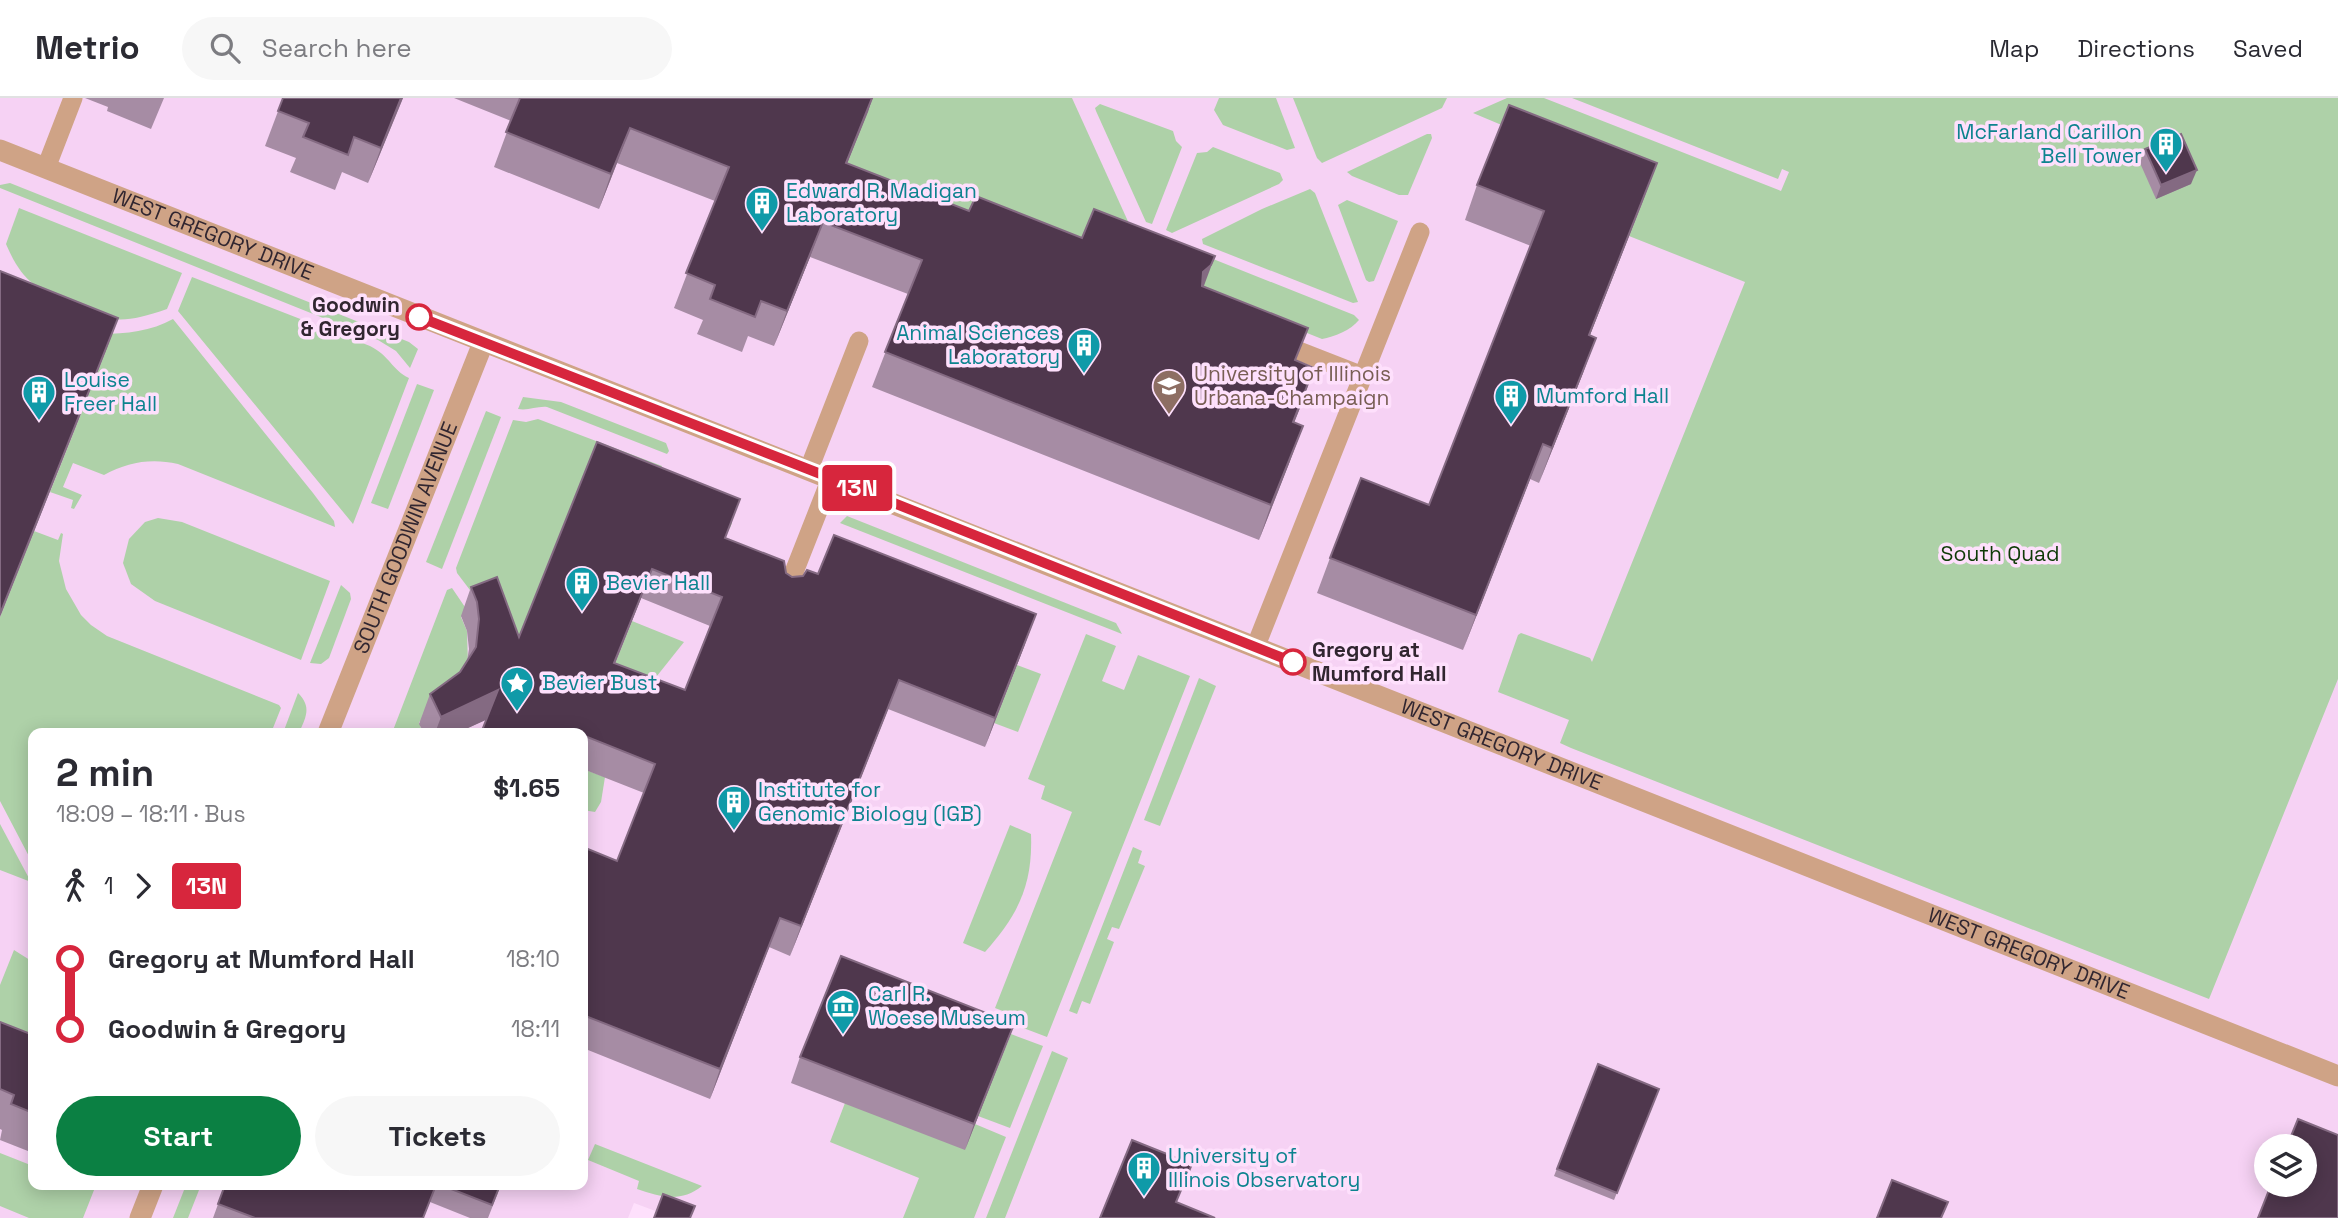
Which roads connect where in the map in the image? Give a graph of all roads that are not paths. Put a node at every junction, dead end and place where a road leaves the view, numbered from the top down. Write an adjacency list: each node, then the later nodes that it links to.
1 (73, 98): 3 (lane)
2 (0, 150): 3 (street, WEST GREGORY DRIVE)
3 (46, 168): 7 (street, WEST GREGORY DRIVE)
4 (1420, 232): 8 (lane)
5 (1261, 336): 8 (lane)
6 (859, 341): 9 (lane)
7 (483, 342): 9 (street, WEST GREGORY DRIVE); 13 (street, SOUTH GOODWIN AVENUE)
8 (1363, 376): 12 (lane)
9 (809, 469): 10 (street, WEST GREGORY DRIVE)
10 (831, 478): 11 (lane); 12 (street, WEST GREGORY DRIVE)
11 (785, 594)
12 (1255, 648): 14 (street, WEST GREGORY DRIVE)
13 (330, 728)
14 (2338, 1076)
15 (151, 1190): 16 (street)
16 (140, 1218)

